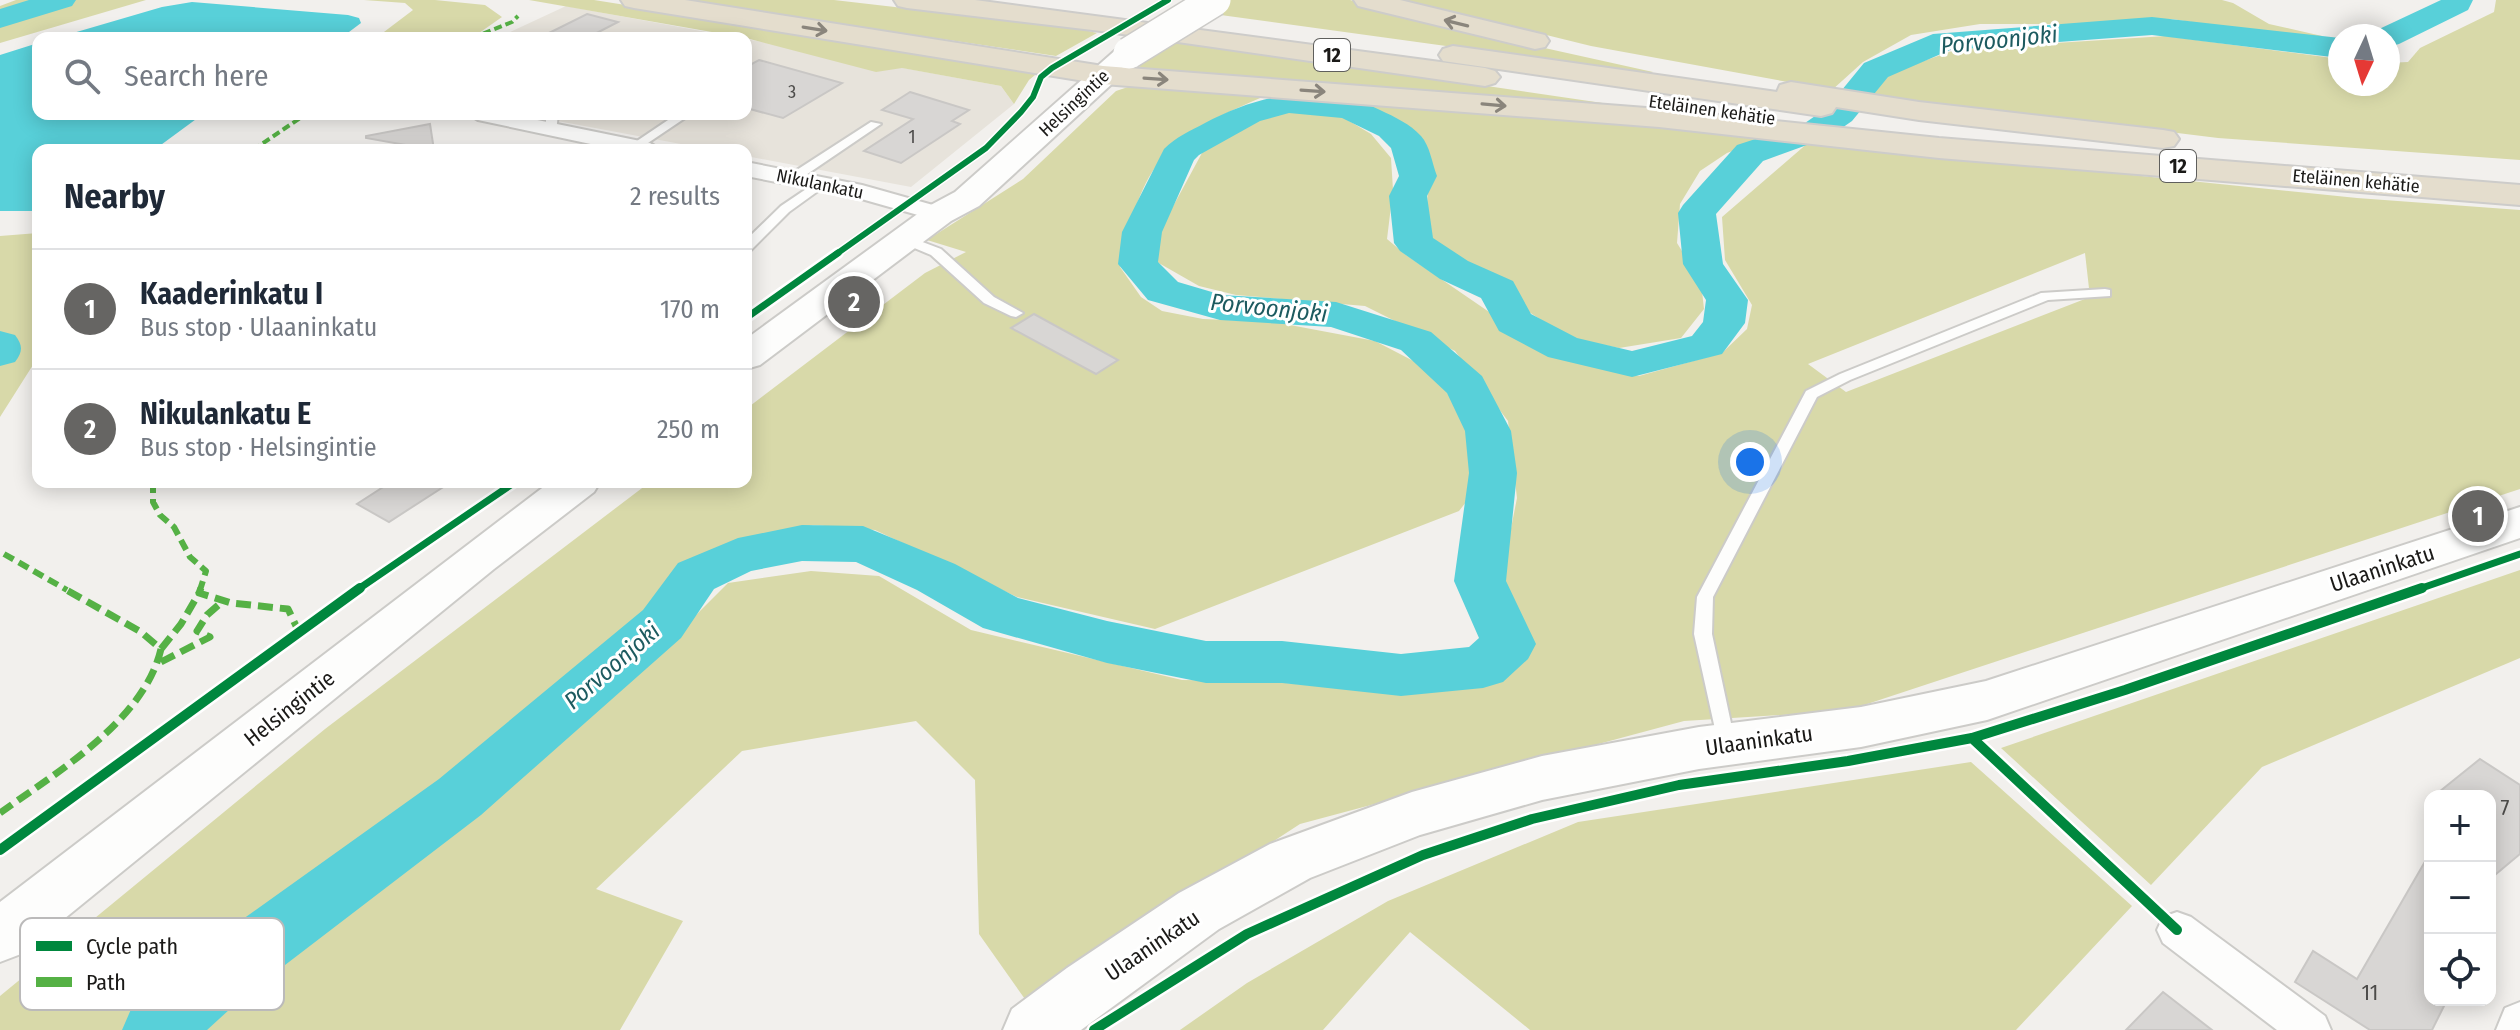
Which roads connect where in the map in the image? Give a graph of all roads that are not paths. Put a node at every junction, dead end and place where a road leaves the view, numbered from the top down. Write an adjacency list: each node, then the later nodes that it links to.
1 (634, 0): 7 (highway, one-way to 7)
2 (907, 0): 8 (highway, Eteläinen kehätie / 12)
3 (1038, 0): 8 (highway, Eteläinen kehätie / 12)
4 (1184, 0): 7 (main road, Helsingintie)
5 (1215, 0): 7 (main road, Helsingintie, bridge)
6 (1367, 0): 8 (highway, one-way to 6)
7 (1104, 62): 8 (highway, one-way to 8); 21 (main road, Helsingintie)
8 (1763, 108): 12 (highway); 12 (highway)
9 (677, 120): 14 (lane)
10 (552, 122): 13 (street)
11 (875, 124): 17 (lane)
12 (1906, 127): 18 (highway)
13 (628, 144)
14 (647, 144)
15 (752, 170): 17 (street, Nikulankatu)
16 (2520, 175): 18 (highway, Eteläinen kehätie)
17 (793, 178): 19 (street, Nikulankatu)
18 (2446, 180): 20 (highway)
19 (821, 183): 21 (street, Nikulankatu); 23 (lane)
20 (2520, 195)
21 (939, 214): 22 (main road, Helsingintie)
22 (904, 239): 25 (lane); 26 (main road, Helsingintie)
23 (752, 241)
24 (2105, 293): 29 (lane)
25 (1016, 313)
26 (752, 353)
27 (571, 488): 30 (main road, Helsingintie)
28 (2520, 522): 29 (main road, Ulaaninkatu)
29 (1727, 745): 35 (main road, Ulaaninkatu)
30 (23, 918)
31 (20, 920): 33 (main road, Helsingintie)
32 (2177, 930): 36 (street)
33 (0, 936)
34 (2520, 1022): 37 (street)
35 (1034, 1030)
36 (2310, 1030)
37 (2517, 1030)

